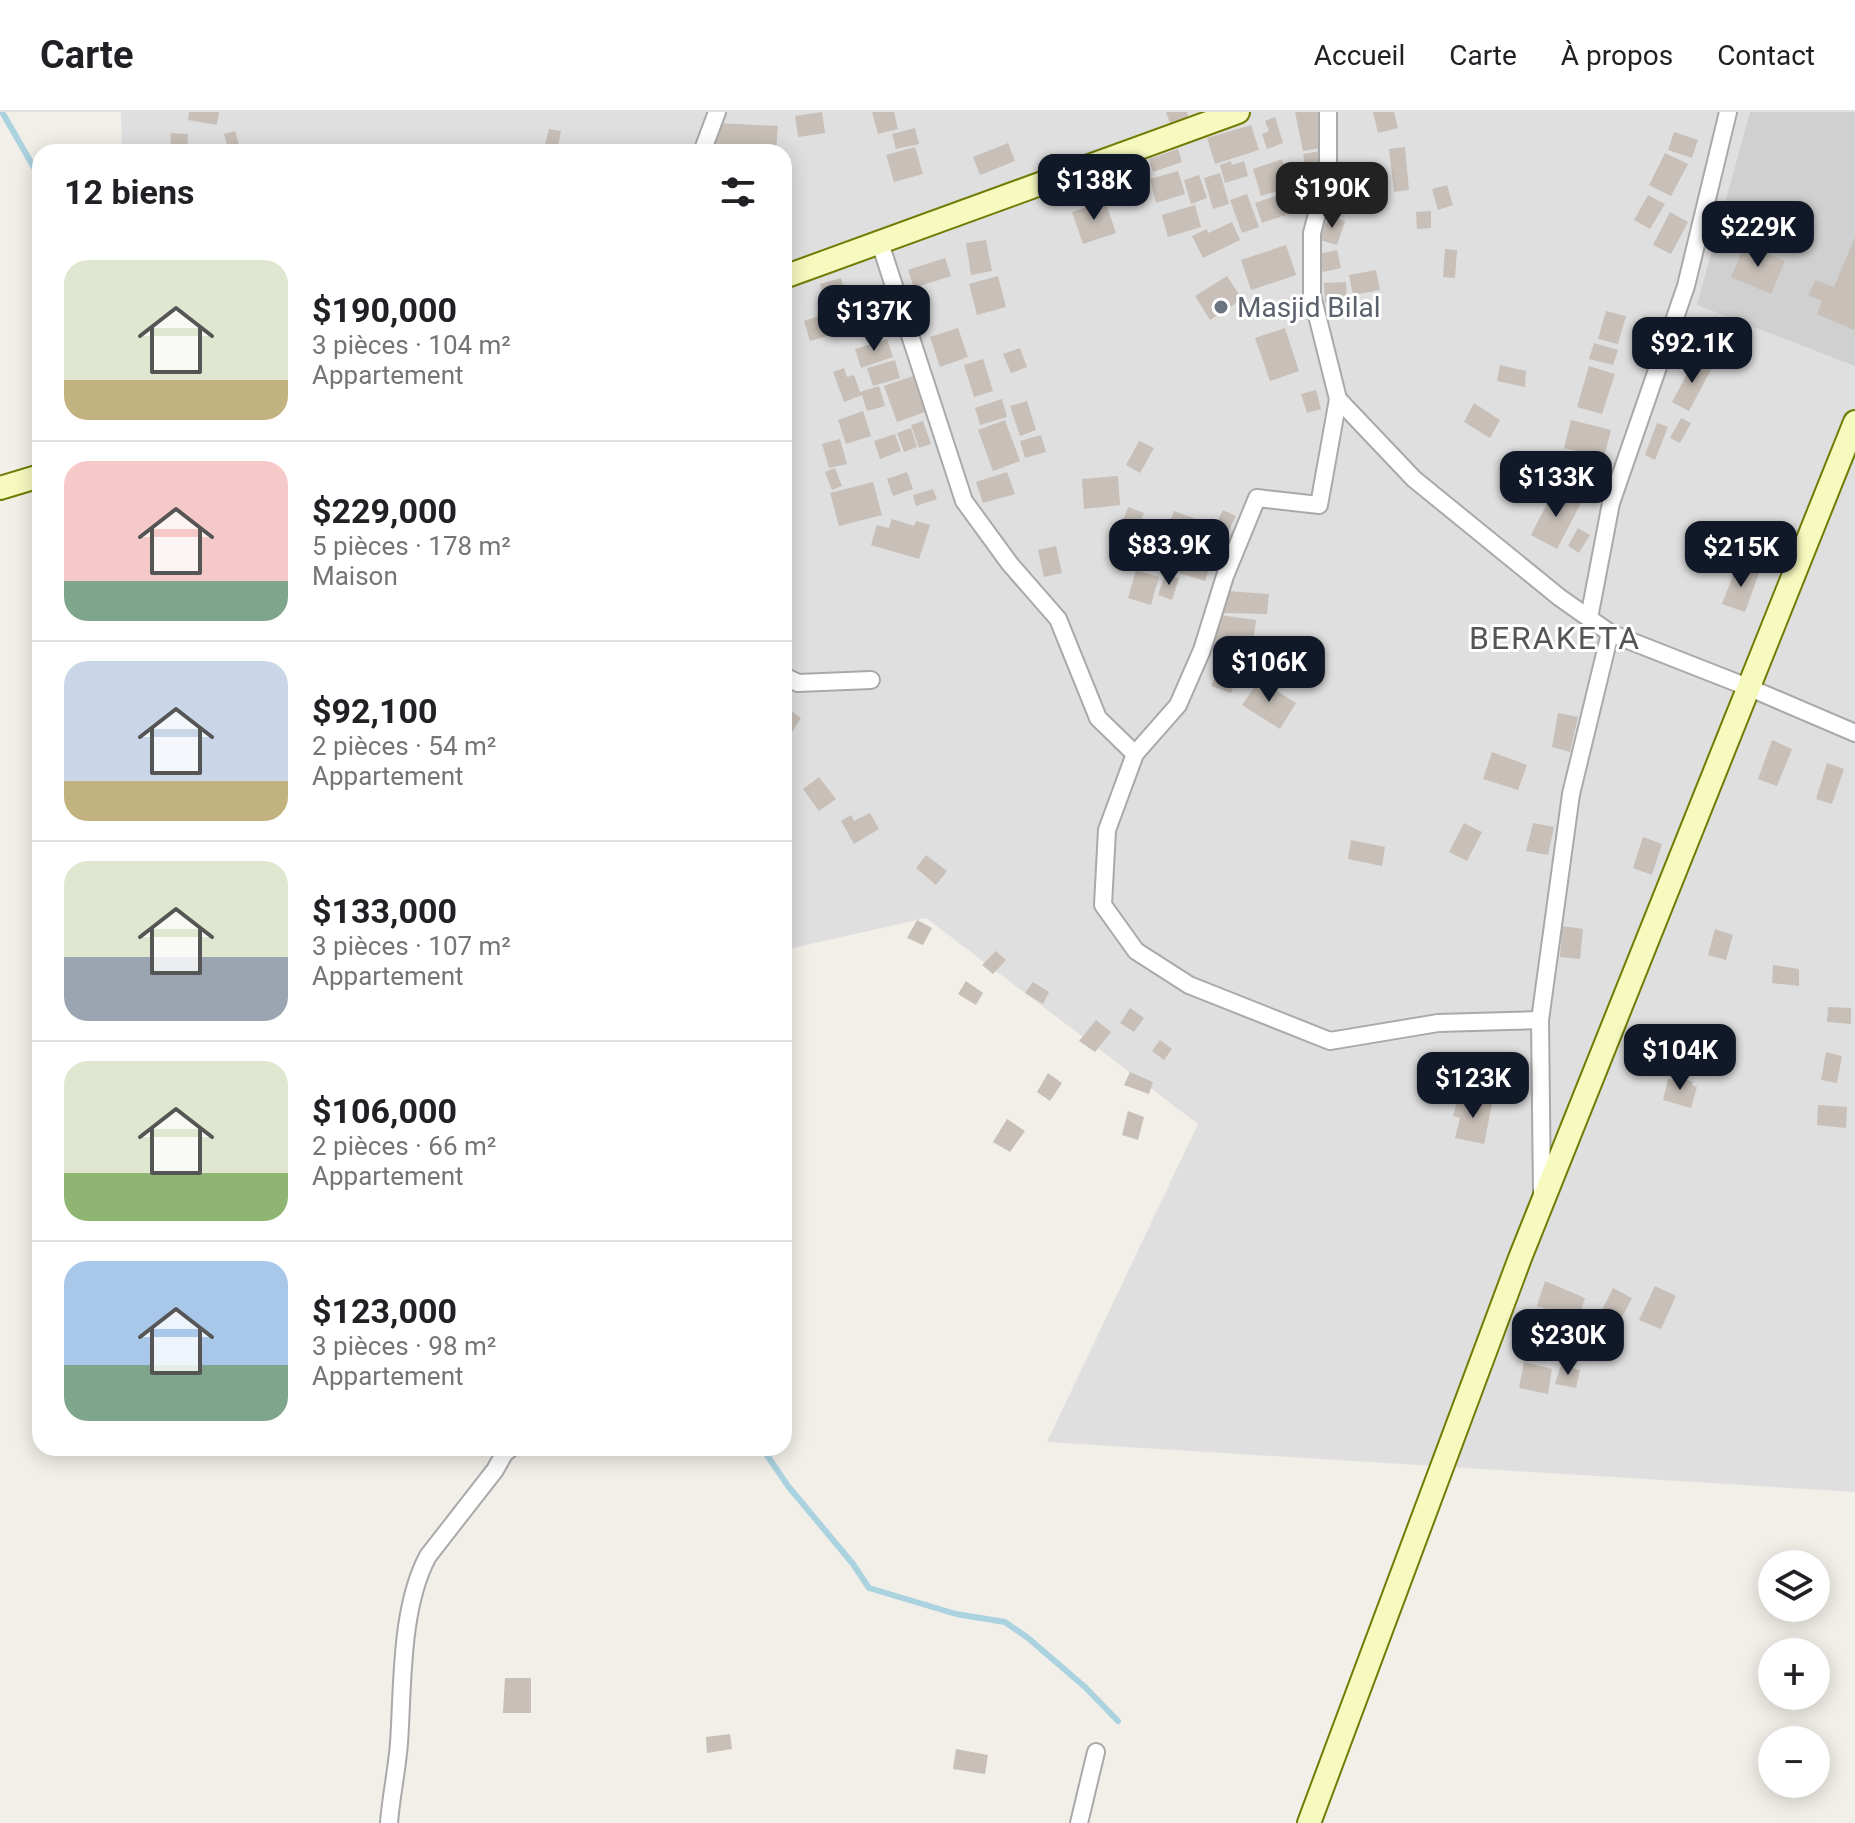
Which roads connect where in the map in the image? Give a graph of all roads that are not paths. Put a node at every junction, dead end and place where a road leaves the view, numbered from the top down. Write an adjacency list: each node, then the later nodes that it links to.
1 (717, 112): 5 (street)
2 (1238, 112): 6 (street)
3 (1328, 112): 8 (street)
4 (1728, 112): 12 (street)
5 (705, 144)
6 (880, 243): 7 (street); 18 (street)
7 (792, 274)
8 (1338, 399): 12 (street); 18 (street)
9 (1855, 422): 16 (street)
10 (32, 478): 11 (street)
11 (0, 488)
12 (1589, 618): 13 (street)
13 (1610, 633): 16 (street); 19 (street)
14 (792, 680): 15 (street)
15 (871, 680)
16 (1750, 688): 17 (street); 20 (street)
17 (1855, 733)
18 (1135, 754): 19 (street)
19 (1540, 1020): 20 (street)
20 (1542, 1203): 25 (street)
21 (503, 1456): 23 (street)
22 (1096, 1752): 24 (street)
23 (389, 1823)
24 (1079, 1823)
25 (1309, 1823)

